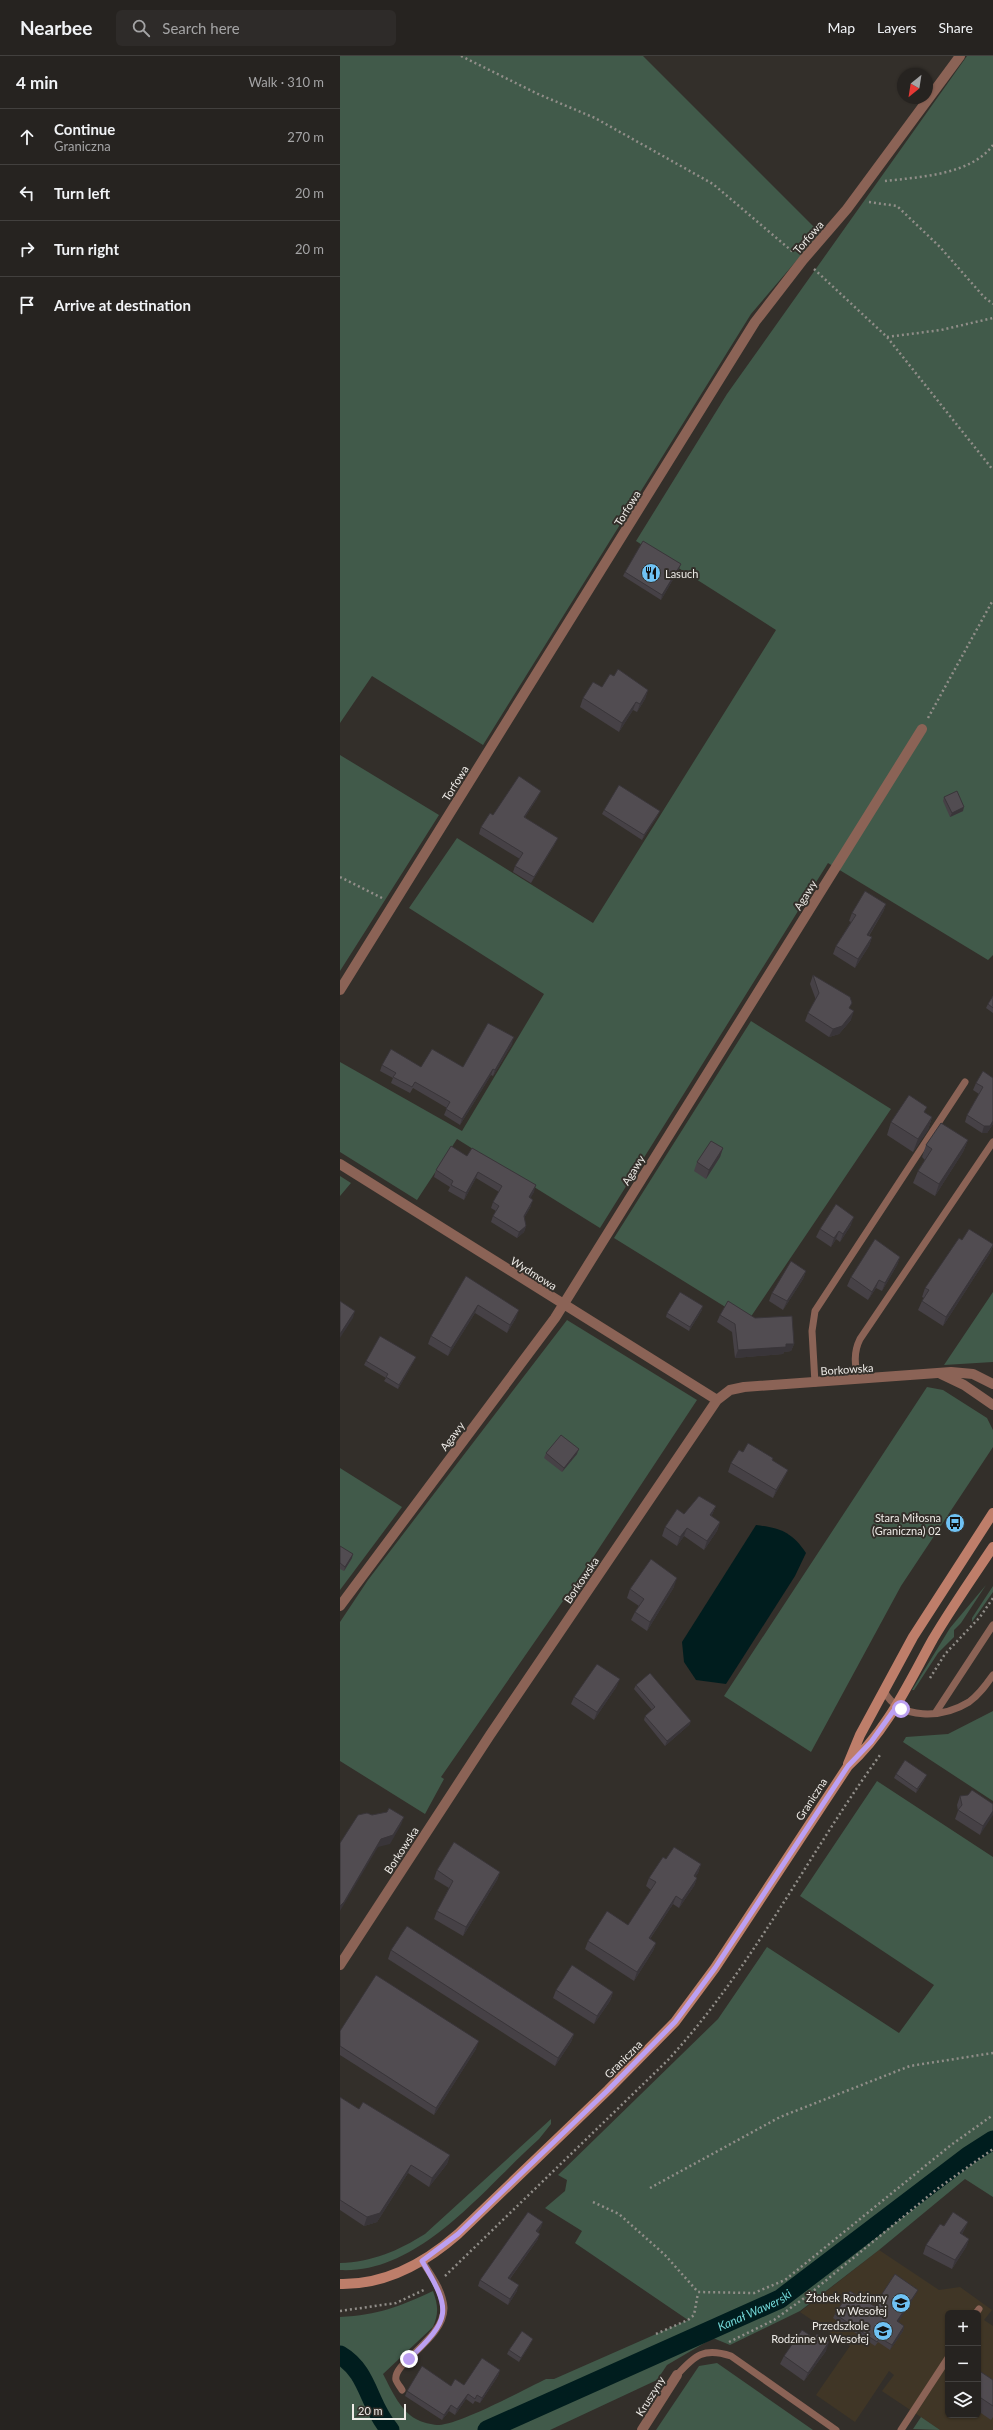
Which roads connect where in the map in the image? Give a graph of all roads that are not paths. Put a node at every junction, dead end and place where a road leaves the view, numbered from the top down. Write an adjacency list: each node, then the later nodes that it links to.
1 (960, 56): 3 (street, Torfowa)
2 (922, 729): 7 (street, Agawy)
3 (340, 990)
4 (965, 1082): 10 (lane)
5 (993, 1142): 9 (lane)
6 (340, 1164): 7 (street, Wydmowa)
7 (563, 1305): 12 (street, Wydmowa); 16 (street, Agawy)
8 (941, 1374): 9 (street, Borkowska); 11 (street, Borkowska); 13 (street, Borkowska)
9 (858, 1380): 10 (street, Borkowska)
10 (815, 1383): 12 (street, Borkowska)
11 (993, 1384)
12 (717, 1400): 23 (street, Borkowska)
13 (993, 1405)
14 (993, 1513): 19 (street, Graniczna)
15 (993, 1546): 20 (street, Graniczna)
16 (340, 1606)
17 (993, 1625): 21 (lane)
18 (993, 1675): 21 (lane)
19 (884, 1691): 20 (lane); 22 (street, Graniczna)
20 (897, 1706): 21 (lane); 22 (street, Graniczna)
21 (936, 1712)
22 (848, 1766): 24 (street, Graniczna)
23 (340, 1964)
24 (422, 2261): 25 (street, Graniczna); 28 (lane)
25 (340, 2284)
26 (945, 2363): 31 (lane)
27 (677, 2375): 29 (street, Kruszyny); 30 (lane)
28 (402, 2390)
29 (642, 2430)
30 (836, 2430)
31 (901, 2430)

